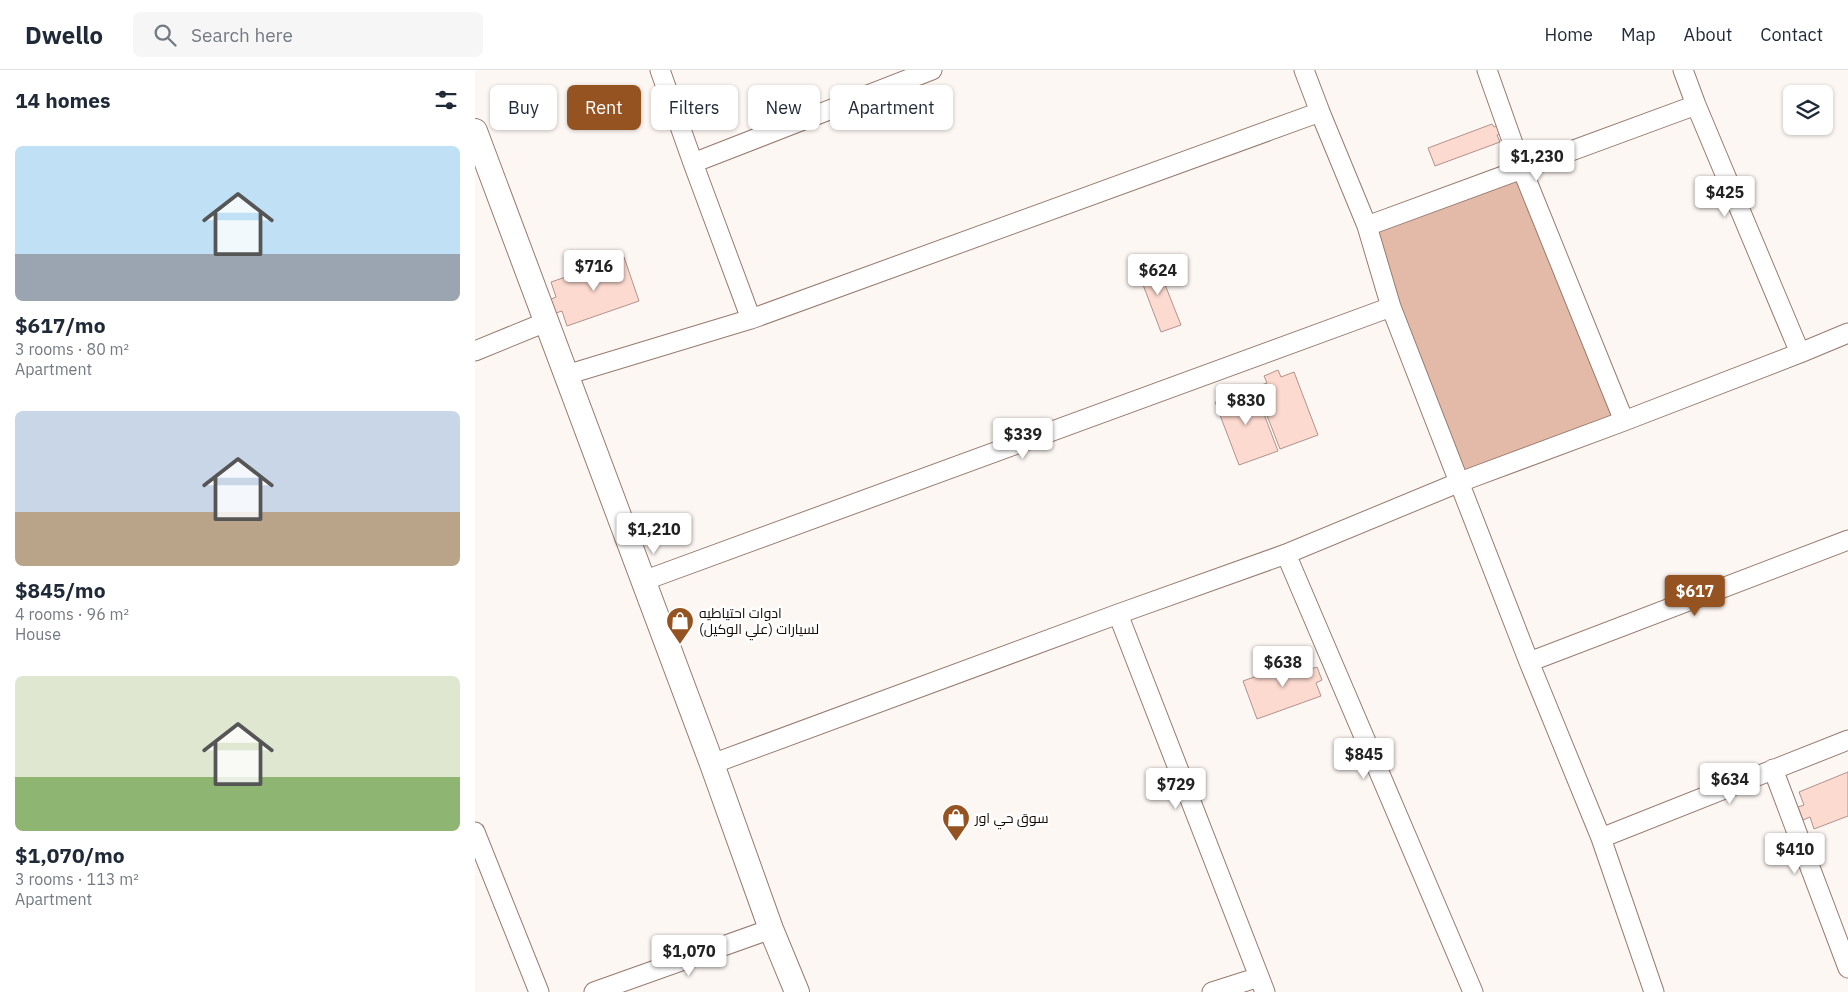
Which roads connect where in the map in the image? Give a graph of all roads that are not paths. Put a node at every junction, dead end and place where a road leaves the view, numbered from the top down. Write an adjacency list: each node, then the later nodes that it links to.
1 (660, 70): 9 (street)
2 (932, 70): 9 (street)
3 (1304, 70): 7 (street)
4 (1487, 70): 10 (street)
5 (1683, 70): 6 (street)
6 (1696, 105): 10 (street); 17 (street)
7 (1320, 112): 11 (street); 13 (street)
8 (475, 131): 14 (street)
9 (693, 163): 13 (street)
10 (1522, 169): 11 (street); 19 (street)
11 (1367, 226): 12 (street)
12 (1391, 307): 20 (street); 23 (street)
13 (751, 319): 18 (street)
14 (546, 322): 16 (street); 18 (street)
15 (1848, 333): 17 (street)
16 (475, 351)
17 (1800, 353): 19 (street)
18 (567, 375): 23 (street)
19 (1624, 421): 20 (street)
20 (1459, 482): 22 (street); 25 (street)
21 (1848, 540): 25 (street)
22 (1286, 554): 24 (street); 38 (street)
23 (643, 581): 27 (street)
24 (1118, 614): 27 (street); 33 (street)
25 (1529, 662): 29 (street)
26 (1848, 740): 28 (street)
27 (712, 764): 31 (street)
28 (1773, 769): 29 (street); 32 (street)
29 (1601, 838): 39 (street)
30 (477, 843): 34 (street)
31 (771, 930): 35 (street); 36 (street)
32 (1848, 968)
33 (1262, 985): 37 (street)
34 (539, 992)
35 (594, 992)
36 (797, 992)
37 (1212, 992)
38 (1473, 992)
39 (1654, 992)

